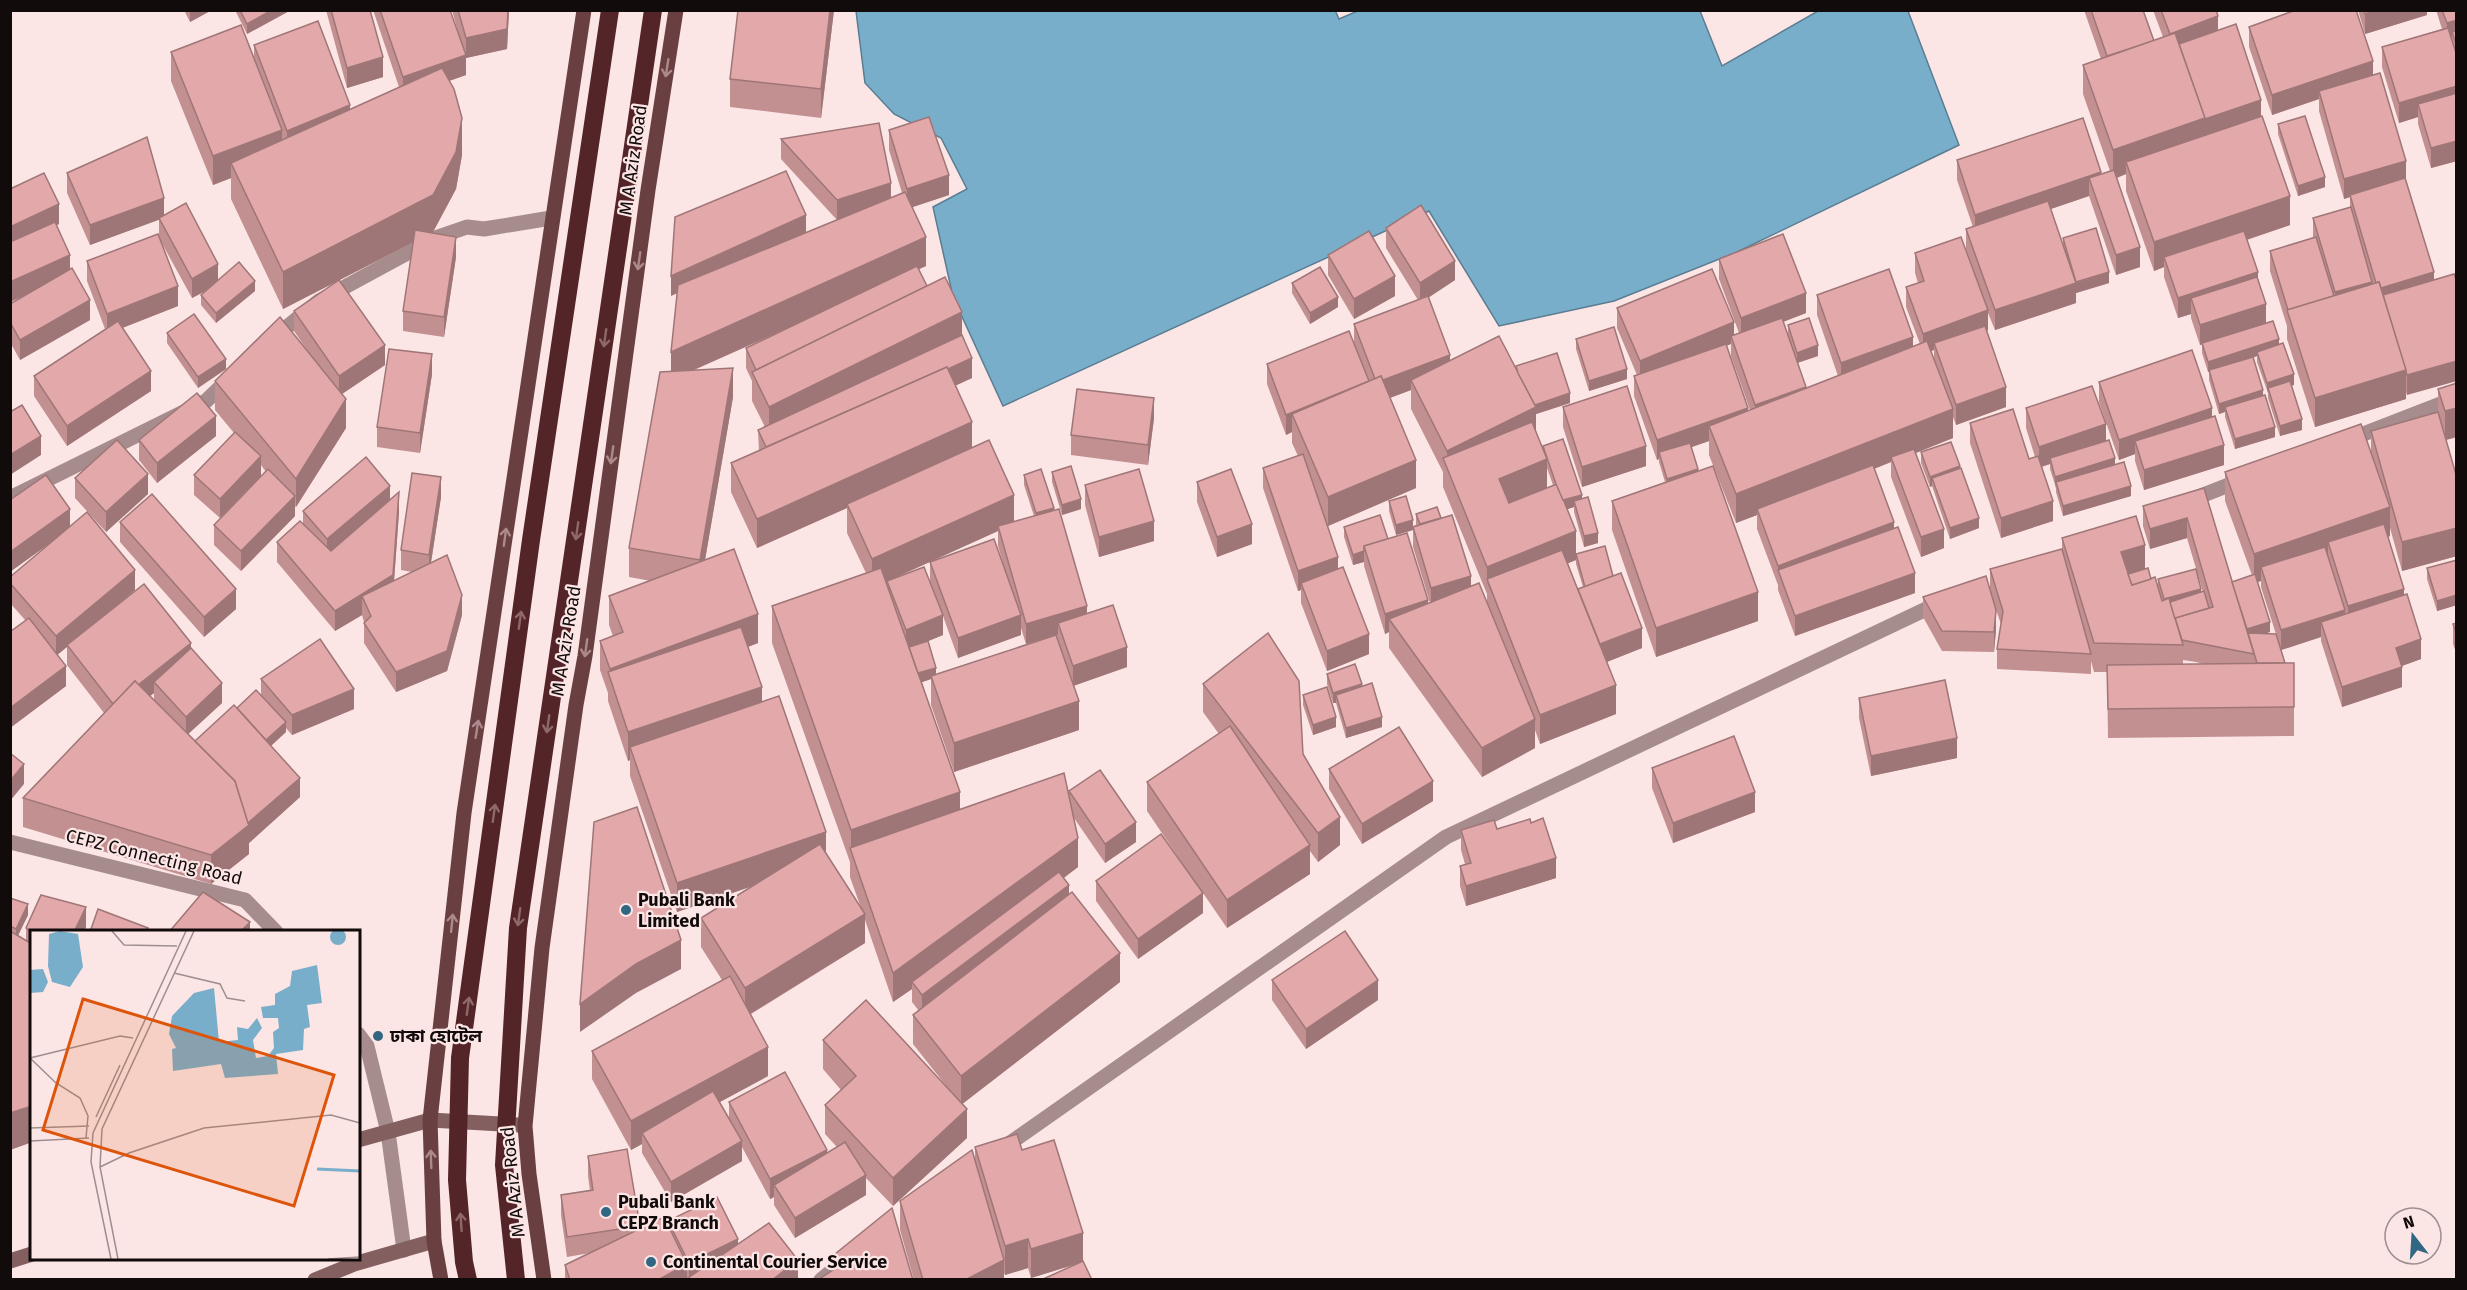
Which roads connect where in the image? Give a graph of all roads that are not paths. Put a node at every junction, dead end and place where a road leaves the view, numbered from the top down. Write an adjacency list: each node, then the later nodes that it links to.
1 (584, 10): 5 (main road)
2 (610, 10): 29 (highway, one-way to 2, bridge)
3 (653, 10): 30 (highway, one-way to 30, bridge)
4 (676, 10): 18 (main road, M A Aziz Road, one-way to 18)
5 (551, 218): 6 (street); 17 (main road, one-way to 5)
6 (257, 352)
7 (240, 369): 11 (street)
8 (2457, 398): 9 (street)
9 (2331, 446)
10 (2255, 475): 12 (street)
11 (10, 498)
12 (2178, 505)
13 (1960, 594): 21 (street)
14 (10, 842): 15 (street, CEPZ Connecting Road)
15 (274, 930)
16 (360, 1037): 19 (street)
17 (430, 1120): 18 (street); 19 (street); 22 (main road, one-way to 17)
18 (525, 1126): 31 (main road, M A Aziz Road)
19 (388, 1132): 20 (street); 24 (street)
20 (360, 1139)
21 (987, 1159)
22 (434, 1241): 24 (street); 28 (main road)
23 (862, 1248): 32 (street)
24 (404, 1250): 27 (street)
25 (30, 1255): 26 (street)
26 (10, 1261)
27 (315, 1280)
28 (441, 1280)
29 (468, 1280)
30 (516, 1280)
31 (544, 1280)
32 (821, 1280)

